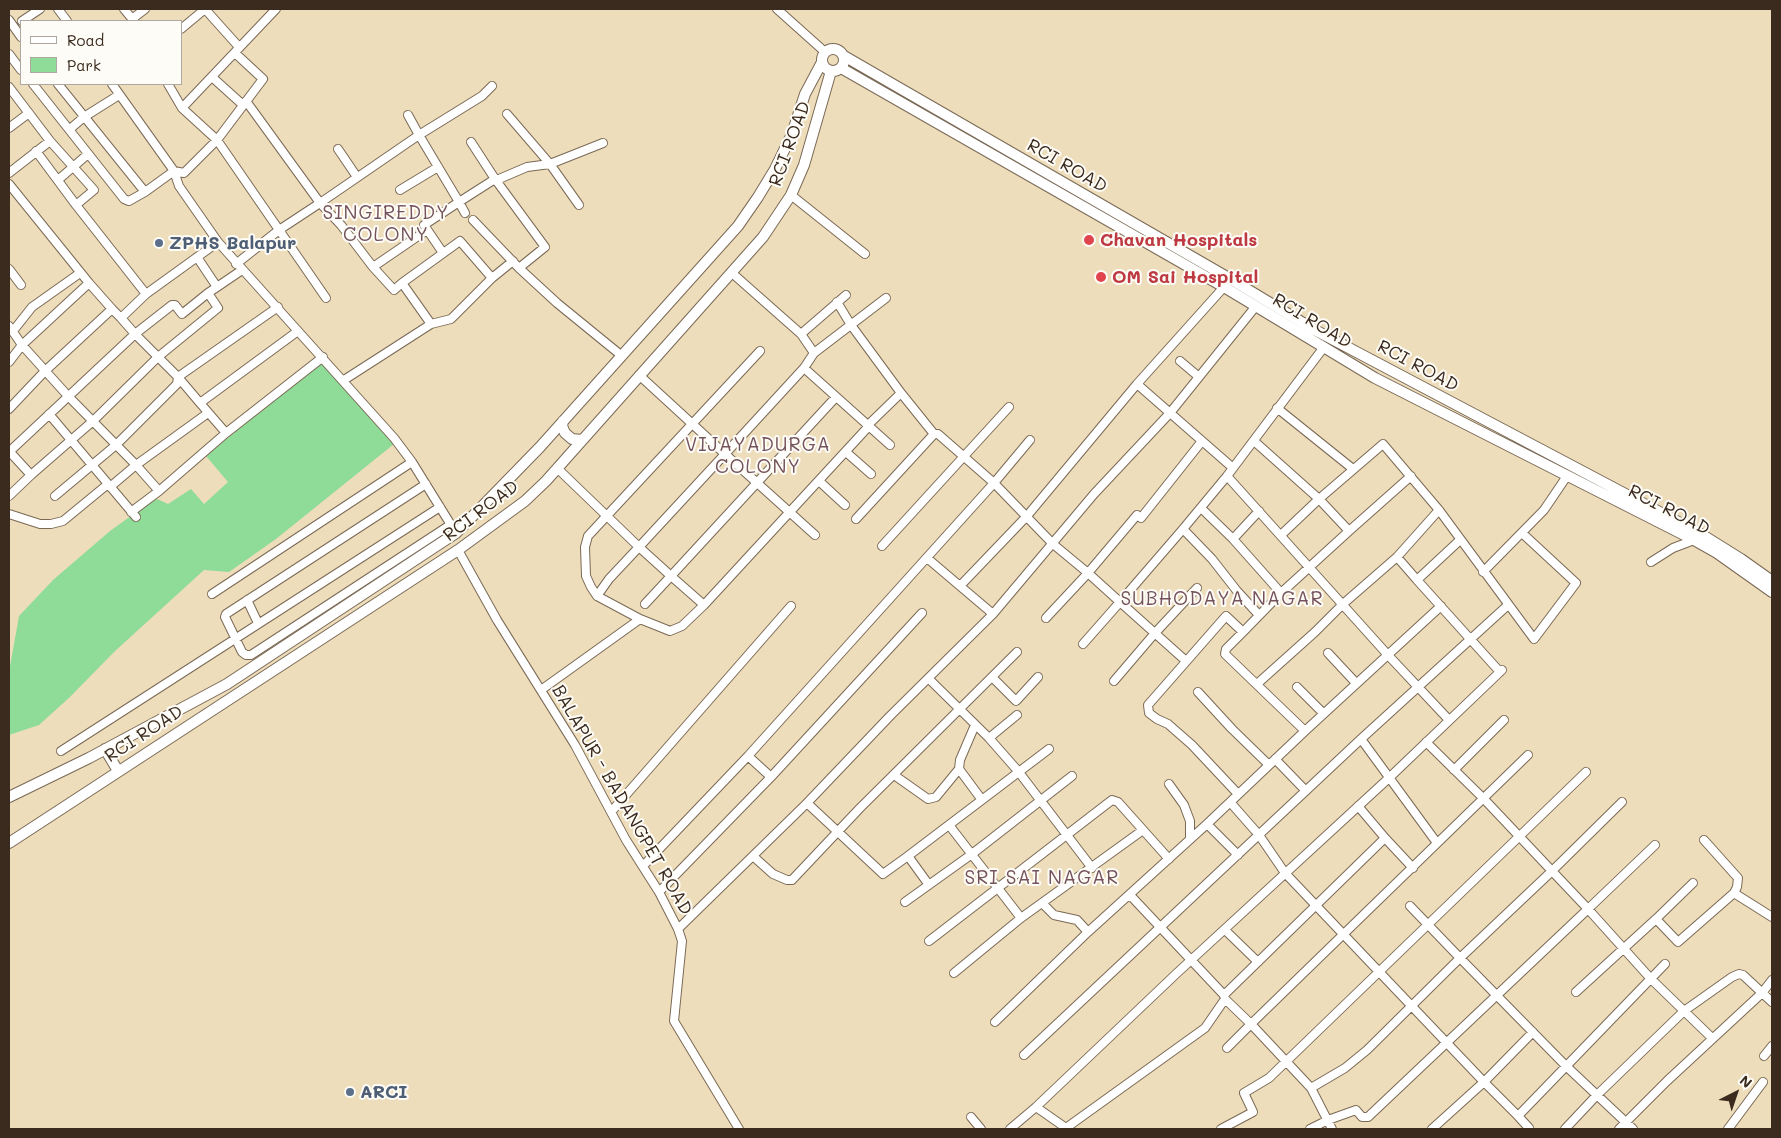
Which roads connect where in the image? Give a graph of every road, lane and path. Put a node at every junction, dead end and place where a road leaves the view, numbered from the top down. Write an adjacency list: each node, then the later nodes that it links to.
1 (40, 9): 8 (street)
2 (58, 9): 9 (street)
3 (124, 9): 10 (street)
4 (145, 9): 10 (street)
5 (205, 9): 12 (street); 14 (street)
6 (276, 9): 14 (street)
7 (777, 9): 17 (street)
8 (25, 20)
9 (66, 20)
10 (133, 20)
11 (10, 26): 13 (street)
12 (182, 27)
13 (20, 36)
14 (237, 50): 20 (street); 28 (street)
15 (9, 54): 18 (street)
16 (844, 56): 17 (main road); 19 (main road); 69 (main road, RCI ROAD)
17 (823, 57): 19 (main road); 102 (main road)
18 (20, 69)
19 (836, 69): 55 (main road, RCI ROAD); 69 (main road, RCI ROAD)
20 (212, 77): 28 (street); 29 (street)
21 (34, 85): 35 (street)
22 (59, 85): 33 (street)
23 (113, 85): 27 (street)
24 (169, 85): 29 (street)
25 (492, 86): 36 (street)
26 (9, 87): 30 (street)
27 (119, 95): 33 (street); 47 (street)
28 (244, 103): 37 (street); 57 (street)
29 (182, 108): 37 (street)
30 (29, 113): 34 (street); 38 (street)
31 (507, 114): 44 (street)
32 (408, 115): 36 (street)
33 (84, 117): 35 (street); 54 (street)
34 (10, 125)
35 (70, 129): 43 (street)
36 (419, 135): 46 (street); 49 (street)
37 (217, 140): 47 (street); 62 (street)
38 (50, 141): 42 (street); 45 (street)
39 (471, 142): 50 (street)
40 (603, 143): 44 (street)
41 (338, 150): 49 (street)
42 (36, 151): 48 (street); 51 (street)
43 (88, 154): 45 (street); 54 (street)
44 (550, 164): 50 (street); 59 (street)
45 (74, 166): 51 (street); 58 (street)
46 (438, 167): 53 (street); 56 (street)
47 (174, 171): 54 (street); 64 (street)
48 (9, 173)
49 (357, 177): 57 (street)
50 (495, 179): 56 (street); 72 (street)
51 (58, 180): 58 (street)
52 (9, 184): 74 (street)
53 (400, 190)
54 (145, 192)
55 (791, 195): 66 (street); 75 (main road, RCI ROAD)
56 (459, 202): 60 (street); 63 (street)
57 (320, 203): 62 (street); 71 (street)
58 (76, 204): 82 (street)
59 (579, 205)
60 (465, 212)
61 (473, 220): 68 (street)
62 (279, 230): 70 (street); 85 (street)
63 (426, 230): 65 (street); 71 (street)
64 (218, 242): 67 (street); 70 (street)
65 (443, 253): 76 (street); 78 (street)
66 (865, 254)
67 (197, 257): 80 (street); 82 (street)
68 (513, 261): 72 (street); 76 (street)
69 (1198, 266): 81 (main road, RCI ROAD); 138 (main road, RCI ROAD)
70 (239, 267): 80 (street); 89 (street)
71 (373, 267): 78 (street)
72 (520, 268): 102 (street)
73 (9, 269): 79 (street)
74 (80, 273): 77 (street); 94 (street)
75 (732, 273): 97 (street); 109 (main road, RCI ROAD)
76 (492, 278): 92 (street)
77 (89, 283): 90 (street); 98 (street)
78 (402, 283): 92 (street)
79 (21, 285)
80 (216, 287): 83 (street)
81 (1224, 287): 88 (main road, RCI ROAD); 113 (street)
82 (146, 294): 91 (street)
83 (208, 294): 96 (street); 103 (street)
84 (846, 295): 87 (street)
85 (326, 298)
86 (886, 298): 93 (street)
87 (838, 302): 93 (street); 97 (street)
88 (1256, 306): 99 (main road, RCI ROAD); 111 (street)
89 (278, 307): 95 (street); 110 (street)
90 (112, 309): 91 (street); 108 (street)
91 (121, 318): 96 (street)
92 (431, 324): 112 (street)
93 (851, 325): 101 (street); 114 (street)
94 (11, 328): 98 (street)
95 (298, 331): 104 (street); 117 (street)
96 (135, 334): 103 (street); 115 (street)
97 (801, 334): 101 (street)
98 (22, 344): 106 (street); 108 (street)
99 (1324, 347): 120 (street); 144 (main road, RCI ROAD)
100 (760, 351): 126 (street)
101 (814, 353): 107 (street)
102 (622, 356): 125 (main road)
103 (158, 357): 110 (street); 124 (street)
104 (323, 357): 112 (street); 128 (street)
105 (1180, 361): 111 (street)
106 (9, 362)
107 (804, 368): 116 (street); 142 (street)
108 (45, 371): 115 (street); 119 (street)
109 (639, 376): 126 (street); 132 (main road, RCI ROAD)
110 (178, 377): 117 (street); 136 (street)
111 (1198, 377): 122 (street)
112 (344, 380): 145 (street)
113 (1137, 384): 122 (street); 173 (street)
114 (901, 393): 127 (street); 130 (street)
115 (68, 396): 123 (street); 124 (street)
116 (836, 396): 127 (street); 159 (street)
117 (200, 403): 121 (street)
118 (1009, 407): 143 (street)
119 (9, 408)
120 (1277, 408): 135 (street); 150 (street)
121 (208, 413): 128 (street); 147 (street)
122 (1170, 413): 134 (street); 184 (street)
123 (49, 414): 131 (street); 139 (street)
124 (93, 421): 131 (street); 136 (street)
125 (563, 421): 129 (main road); 132 (main road)
126 (693, 425): 142 (street); 172 (street)
127 (869, 426): 137 (street); 141 (street)
128 (226, 433): 161 (street)
129 (551, 434): 140 (main road); 175 (main road)
130 (934, 434): 143 (street); 174 (street)
131 (71, 439): 146 (street); 152 (street)
132 (582, 440): 140 (main road, RCI ROAD)
133 (1030, 440): 157 (street)
134 (1202, 441): 149 (street); 193 (street)
135 (1254, 441): 149 (street); 164 (street)
136 (116, 445): 146 (street); 147 (street)
137 (890, 445)
138 (1540, 448): 144 (main road); 196 (main road, RCI ROAD)
139 (9, 452): 152 (street)
140 (571, 452): 148 (main road, RCI ROAD)
141 (846, 452): 151 (street); 156 (street)
142 (725, 454): 159 (street); 186 (street)
143 (964, 457): 157 (street); 185 (street)
144 (1535, 460): 155 (main road, RCI ROAD)
145 (412, 462): 158 (street); 201 (street)
146 (93, 465): 160 (street); 163 (street)
147 (136, 465): 160 (street); 161 (street)
148 (557, 468): 172 (street); 187 (main road, RCI ROAD)
149 (1233, 468): 153 (street)
150 (1353, 469): 154 (street); 164 (street)
151 (871, 474)
152 (31, 475): 162 (street)
153 (1227, 476): 167 (street); 169 (street)
154 (1412, 476): 168 (street); 177 (street)
155 (1568, 476): 178 (street); 183 (main road, RCI ROAD)
156 (819, 481): 165 (street); 170 (street)
157 (994, 483): 173 (street); 189 (street)
158 (426, 484): 166 (street); 203 (street)
159 (758, 484): 170 (street); 194 (street)
160 (109, 485): 161 (street); 171 (street)
161 (159, 491)
162 (9, 496)
163 (55, 496)
164 (1319, 499): 177 (street); 180 (street)
165 (845, 505)
166 (440, 507): 175 (street); 216 (street)
167 (1200, 508): 176 (street); 181 (street)
168 (1439, 510): 182 (street); 188 (street)
169 (1259, 511): 180 (street); 181 (street)
170 (790, 512): 179 (street); 207 (street)
171 (9, 514)
172 (606, 516): 186 (street); 202 (street)
173 (1027, 516): 184 (street); 197 (street)
174 (856, 519)
175 (453, 529): 219 (street); 246 (main road)
176 (1183, 529): 204 (street); 213 (street)
177 (1349, 531): 191 (street)
178 (1522, 532): 192 (street); 208 (street)
179 (814, 535)
180 (1281, 535): 191 (street)
181 (1233, 539): 200 (street)
182 (1460, 540): 192 (street); 195 (street)
183 (1694, 540): 190 (street); 199 (main road, RCI ROAD)
184 (1053, 544): 193 (street); 212 (street)
185 (882, 546)
186 (639, 547): 194 (street); 202 (street)
187 (458, 550): 234 (street, BALAPUR - BADANGPET ROAD); 255 (main road, RCI ROAD)
188 (1397, 557): 195 (street); 206 (street)
189 (927, 558): 197 (street); 250 (street)
190 (1650, 562)
191 (1309, 566): 200 (street); 206 (street)
192 (1483, 572): 208 (street)
193 (1088, 573): 204 (street); 214 (street)
194 (671, 576): 205 (street); 207 (street)
195 (1417, 580): 210 (street)
196 (1772, 581)
197 (960, 586): 212 (street)
198 (1197, 588): 218 (street)
199 (1772, 592)
200 (1281, 593): 213 (street)
201 (212, 594)
202 (597, 596): 215 (street)
203 (247, 600): 216 (street); 219 (street)
204 (1120, 602): 218 (street); 221 (street)
205 (645, 604)
206 (1343, 604): 224 (street); 231 (street)
207 (704, 605): 215 (street)
208 (1508, 605): 220 (street)
209 (791, 606): 273 (street)
210 (1441, 606): 220 (street); 224 (street)
211 (922, 613): 260 (street)
212 (993, 614): 228 (street)
213 (1259, 615): 217 (street)
214 (1046, 618)
215 (640, 619): 234 (street)
216 (258, 623): 219 (street)
217 (1243, 632): 225 (street); 231 (street)
218 (1155, 633): 225 (street); 229 (street)
219 (235, 638): 248 (street)
220 (1470, 639): 233 (street); 239 (street)
221 (1083, 644)
222 (1017, 652): 226 (street)
223 (1328, 653): 230 (street)
224 (1387, 654): 230 (street); 233 (street)
225 (1186, 661): 264 (street)
226 (992, 677): 227 (street); 236 (street)
227 (1038, 677)
228 (928, 679): 236 (street); 271 (street)
229 (1114, 681)
230 (1356, 683): 237 (street)
231 (1257, 684): 242 (street)
232 (1297, 687): 237 (street)
233 (1417, 687): 239 (street); 244 (street)
234 (541, 690): 273 (street, BALAPUR - BADANGPET ROAD)
235 (1198, 692): 252 (street)
236 (960, 711): 241 (street); 258 (street)
237 (1323, 713): 242 (street)
238 (1017, 715): 243 (street)
239 (1449, 720): 245 (street)
240 (1504, 720): 254 (street)
241 (975, 725): 243 (street); 253 (street)
242 (1305, 731): 251 (street)
243 (989, 738): 256 (street)
244 (1362, 739): 261 (street); 263 (street)
245 (1426, 742): 254 (street); 261 (street)
246 (105, 749): 255 (main road); 265 (main road)
247 (1049, 749): 256 (street)
248 (61, 751)
249 (1528, 754): 266 (street)
250 (748, 756): 260 (street); 292 (street)
251 (1275, 758): 252 (street); 263 (street)
252 (1269, 764): 264 (street)
253 (959, 769): 258 (street); 267 (street)
254 (1454, 770): 266 (street)
255 (118, 771): 284 (main road, RCI ROAD)
256 (1018, 771): 267 (street); 268 (street)
257 (1586, 772): 280 (street)
258 (894, 775): 277 (street)
259 (1072, 776): 268 (street)
260 (771, 777): 300 (street)
261 (1390, 777): 272 (street); 285 (street)
262 (1169, 784): 282 (street)
263 (1306, 792): 279 (street)
264 (1238, 794): 269 (street)
265 (9, 797)
266 (1484, 799): 280 (street); 285 (street)
267 (982, 800): 275 (street)
268 (1041, 800): 278 (street); 287 (street)
269 (1230, 802): 274 (street); 279 (street)
270 (1622, 802): 295 (street)
271 (807, 803): 277 (street); 289 (street)
272 (1358, 806): 281 (street); 296 (street)
273 (611, 812): 292 (street, BALAPUR - BADANGPET ROAD)
274 (1207, 824): 282 (street); 288 (street)
275 (949, 825): 287 (street); 290 (street)
276 (1143, 830): 278 (street); 291 (street); 293 (street)
277 (838, 832): 289 (street); 290 (street)
278 (1066, 835): 293 (street); 299 (street)
279 (1259, 835): 288 (street); 296 (street)
280 (1519, 836): 295 (street); 311 (street)
281 (1385, 838): 294 (street); 305 (street)
282 (1190, 839): 291 (street)
283 (1704, 840): 301 (street)
284 (9, 843)
285 (1437, 843): 294 (street)
286 (1655, 845): 307 (street)
287 (972, 854): 298 (street); 299 (street)
288 (1238, 855): 312 (street)
289 (754, 856): 313 (street)
290 (908, 856): 298 (street)
291 (1169, 859): 302 (street)
292 (643, 866): 300 (street, BALAPUR - BADANGPET ROAD)
293 (1092, 868): 304 (street)
294 (1413, 868): 316 (street)
295 (1552, 872): 307 (street); 319 (street)
296 (1286, 873): 305 (street); 314 (street)
297 (1693, 883): 310 (street)
298 (930, 885): 303 (street)
299 (997, 887): 309 (street); 317 (street)
300 (659, 892): 313 (street, BALAPUR - BADANGPET ROAD)
301 (1734, 893): 308 (street); 310 (street)
302 (1130, 895): 312 (street); 315 (street)
303 (906, 902)
304 (1043, 904): 309 (street); 315 (street)
305 (1316, 906): 316 (street); 321 (street)
306 (1410, 906): 311 (street)
307 (1588, 909): 318 (street); 329 (street)
308 (1772, 917)
309 (1021, 918): 324 (street)
310 (1656, 919): 318 (street)
311 (1428, 924): 319 (street); 323 (street)
312 (1161, 928): 320 (street); 341 (street)
313 (678, 929): 356 (street, BALAPUR - BADANGPET ROAD)
314 (1225, 930): 320 (street); 321 (street)
315 (1088, 932): 334 (street)
316 (1344, 936): 323 (street); 335 (street)
317 (929, 940)
318 (1623, 949): 325 (street); 327 (street)
319 (1460, 958): 329 (street); 332 (street)
320 (1191, 960): 330 (street); 349 (street)
321 (1258, 962): 330 (street)
322 (1665, 964): 325 (street)
323 (1379, 971): 332 (street); 343 (street)
324 (954, 974)
325 (1650, 979): 333 (street); 344 (street)
326 (1772, 980): 328 (street)
327 (1576, 992)
328 (1762, 992): 331 (street); 333 (street); 337 (street)
329 (1496, 995): 336 (street); 338 (street)
330 (1224, 997): 335 (street); 349 (street)
331 (1772, 1002)
332 (1411, 1005): 338 (street); 347 (street)
333 (1684, 1011): 337 (street); 348 (street)
334 (995, 1022)
335 (1251, 1024): 340 (street); 343 (street)
336 (1533, 1032): 344 (street); 345 (street)
337 (1712, 1038): 353 (street)
338 (1447, 1042): 345 (street); 352 (street)
339 (1772, 1046): 342 (street)
340 (1227, 1048)
341 (1024, 1055)
342 (1764, 1056)
343 (1286, 1061): 347 (street); 359 (street)
344 (1566, 1066): 348 (street); 350 (street)
345 (1484, 1082): 350 (street); 362 (street)
346 (1763, 1082): 355 (street)
347 (1311, 1088): 352 (street)
348 (1596, 1095): 353 (street); 363 (street)
349 (1036, 1107): 358 (street)
350 (1518, 1116): 354 (street)
351 (971, 1117): 357 (street)
352 (1328, 1120): 360 (street); 361 (street)
353 (1626, 1122): 364 (street); 365 (street)
354 (1529, 1128)
355 (1730, 1128)
356 (739, 1129)
357 (981, 1129)
358 (1010, 1129)
359 (1221, 1129)
360 (1310, 1129)
361 (1332, 1129)
362 (1432, 1129)
363 (1565, 1129)
364 (1619, 1129)
365 (1633, 1129)

